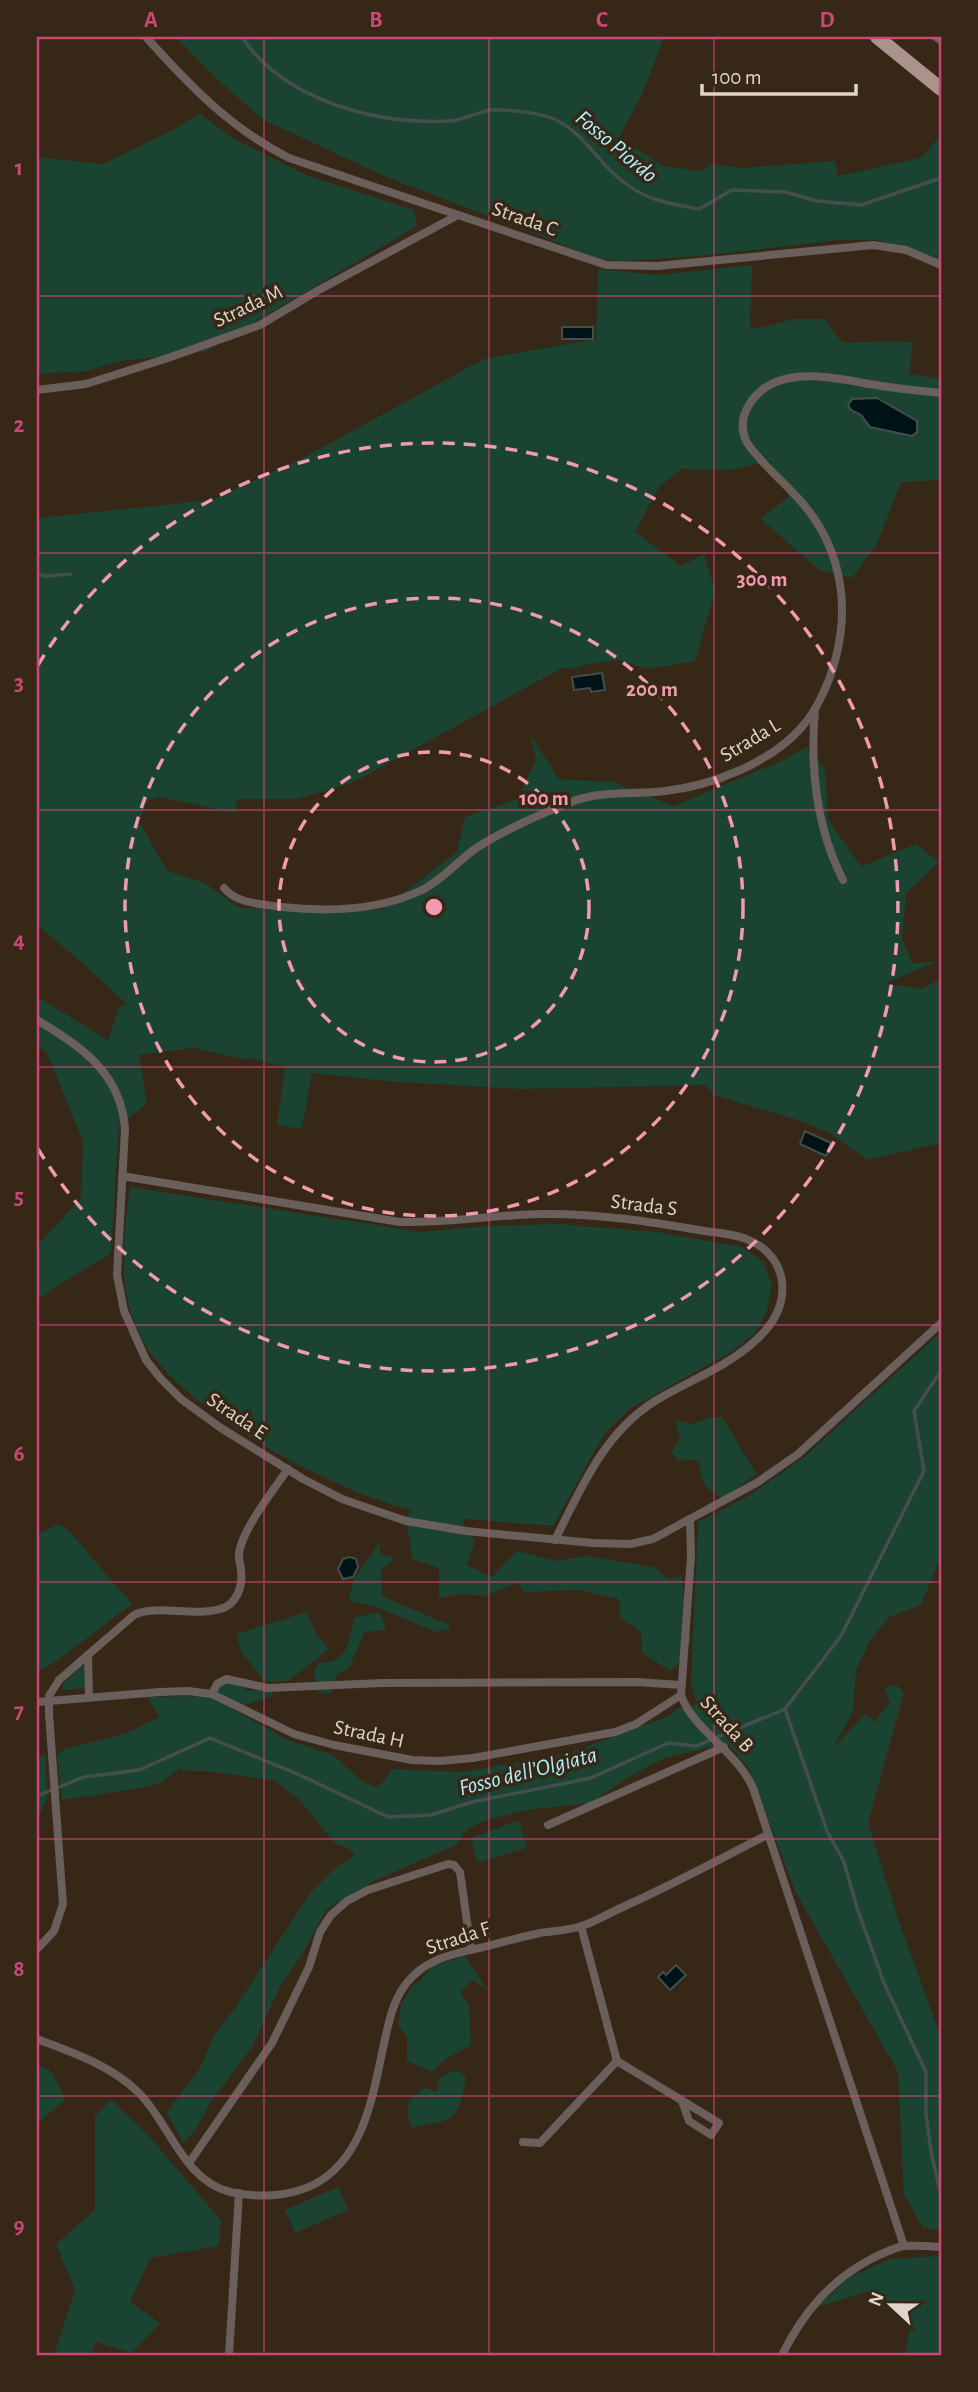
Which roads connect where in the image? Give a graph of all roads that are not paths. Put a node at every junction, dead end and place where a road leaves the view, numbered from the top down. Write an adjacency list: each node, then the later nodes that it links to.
1 (146, 37): 6 (street, Strada C)
2 (936, 37): 4 (street)
3 (880, 38): 5 (main road)
4 (941, 41)
5 (941, 89)
6 (458, 215): 7 (street, Strada C); 8 (street, Strada M)
7 (941, 265)
8 (37, 390)
9 (941, 393): 10 (street, Strada L)
10 (816, 706): 11 (street); 12 (street, Strada L)
11 (843, 880)
12 (224, 888)
13 (37, 1020): 14 (street, Strada E)
14 (122, 1176): 16 (street, Strada E); 18 (street, Strada S)
15 (941, 1323): 17 (street)
16 (288, 1469): 18 (street, Strada E); 19 (street)
17 (690, 1520): 18 (street, Strada E); 20 (street, Strada B)
18 (555, 1540)
19 (88, 1655): 23 (street); 25 (street)
20 (681, 1685): 21 (street); 22 (street, Strada B)
21 (212, 1694): 22 (street, Strada H); 23 (street, Strada H)
22 (681, 1695): 26 (street, Strada B)
23 (89, 1698): 25 (street, Strada H)
24 (37, 1702): 25 (street, Strada H)
25 (48, 1702): 30 (street)
26 (718, 1741): 27 (street); 28 (street, Strada B)
27 (548, 1825)
28 (767, 1835): 29 (street, Strada F); 38 (street, Strada B)
29 (581, 1926): 31 (street, Strada F); 33 (street)
30 (37, 1949)
31 (471, 1950): 36 (street); 37 (street, Strada F)
32 (37, 2039): 36 (street, Strada F)
33 (617, 2062): 34 (street); 35 (street)
34 (682, 2101): 34 (street)
35 (523, 2142)
36 (189, 2163): 37 (street, Strada F)
37 (239, 2193): 40 (street)
38 (904, 2246): 39 (street); 41 (street)
39 (940, 2247)
40 (229, 2355)
41 (782, 2355)

